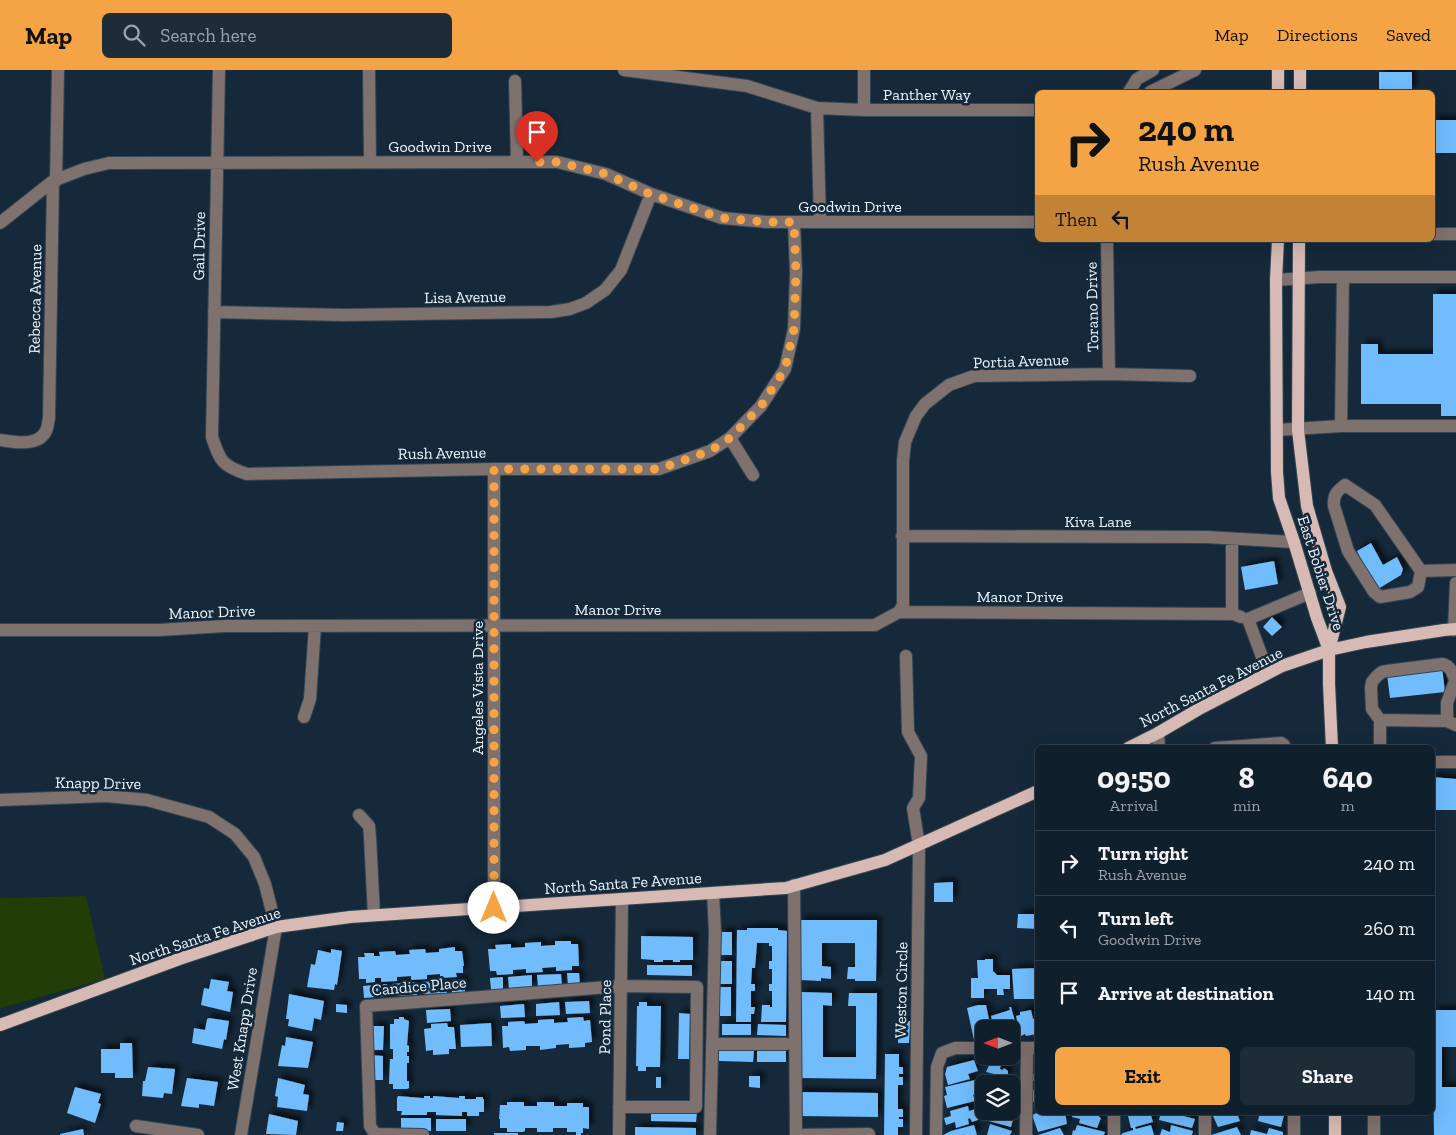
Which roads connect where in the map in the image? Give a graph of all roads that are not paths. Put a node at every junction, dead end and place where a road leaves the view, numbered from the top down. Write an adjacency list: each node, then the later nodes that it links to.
1 (58, 70): 21 (street, Rebecca Avenue)
2 (219, 70): 18 (street, Gail Drive)
3 (369, 70): 19 (street)
4 (624, 70): 15 (street, Panther Way)
5 (864, 70): 16 (street)
6 (1152, 70): 11 (street)
7 (1195, 70): 12 (street)
8 (1278, 70): 13 (main road)
9 (1300, 70): 14 (main road)
10 (516, 81): 20 (street)
11 (1130, 90)
12 (1154, 90)
13 (1278, 90)
14 (1300, 90)
15 (817, 108): 16 (street, Panther Way); 24 (street)
16 (864, 110): 17 (street, Panther Way)
17 (1035, 110)
18 (217, 162): 19 (street, Goodwin Drive); 21 (street, Goodwin Drive); 36 (street, Gail Drive)
19 (370, 162): 20 (street, Goodwin Drive)
20 (517, 162): 22 (street, Goodwin Drive)
21 (55, 181): 26 (street, Goodwin Drive); 45 (street, Rebecca Avenue)
22 (650, 194): 23 (street, Goodwin Drive); 36 (street, Lisa Avenue)
23 (794, 222): 24 (street, Goodwin Drive); 44 (street, Rush Avenue)
24 (820, 222): 25 (street, Goodwin Drive)
25 (1035, 222)
26 (0, 223)
27 (1435, 234): 28 (street)
28 (1456, 234)
29 (1107, 242): 37 (street, Torano Drive)
30 (1278, 242): 35 (main road, East Bobier Drive)
31 (1299, 242): 33 (main road, East Bobier Drive)
32 (1343, 277): 33 (street); 34 (street); 40 (street)
33 (1299, 278): 35 (street); 43 (main road, East Bobier Drive)
34 (1456, 278)
35 (1276, 280): 42 (main road, East Bobier Drive)
36 (214, 312): 39 (street, Gail Drive)
37 (1109, 374): 38 (street, Portia Avenue); 48 (street, Portia Avenue)
38 (1190, 376)
39 (212, 423): 46 (street, Rush Avenue)
40 (1341, 426): 41 (street); 43 (street)
41 (1456, 426)
42 (1277, 430): 43 (street); 50 (main road, East Bobier Drive)
43 (1298, 430): 62 (main road, East Bobier Drive)
44 (730, 438): 46 (street, Rush Avenue); 47 (street)
45 (0, 440)
46 (494, 469): 58 (street, Angeles Vista Drive)
47 (753, 475)
48 (902, 536): 49 (street, Kiva Lane); 55 (street, Portia Avenue)
49 (1232, 539): 50 (street, Kiva Lane); 56 (street)
50 (1294, 542): 54 (main road, East Bobier Drive)
51 (1456, 570): 52 (street)
52 (1421, 571): 52 (street)
53 (1456, 583): 61 (street)
54 (1310, 593): 57 (street); 62 (main road, East Bobier Drive)
55 (899, 612): 56 (street, Manor Drive); 58 (street, Manor Drive)
56 (1233, 614): 57 (street, Manor Drive)
57 (1248, 619): 64 (street)
58 (494, 625): 59 (street, Manor Drive); 85 (street, Angeles Vista Drive)
59 (315, 626): 60 (street, Manor Drive); 66 (street)
60 (0, 630)
61 (1455, 630): 62 (main road, North Santa Fe Avenue)
62 (1329, 650): 64 (main road, North Santa Fe Avenue); 74 (main road)
63 (906, 656): 81 (street, Weston Circle)
64 (1268, 673): 69 (main road, North Santa Fe Avenue)
65 (1456, 682): 67 (street); 68 (street)
66 (304, 717)
67 (1380, 720): 68 (street); 75 (street)
68 (1452, 723)
69 (1158, 734): 70 (main road, North Santa Fe Avenue); 71 (street)
70 (1134, 745)
71 (1159, 745)
72 (1255, 745): 73 (street)
73 (1284, 745)
74 (1332, 745)
75 (1380, 745)
76 (1435, 762): 77 (street)
77 (1456, 762)
78 (1035, 792): 81 (main road, North Santa Fe Avenue)
79 (0, 800): 87 (street, Knapp Drive)
80 (359, 815): 86 (street)
81 (919, 845): 82 (main road, North Santa Fe Avenue); 107 (street, Weston Circle)
82 (794, 885): 83 (main road, North Santa Fe Avenue); 101 (street)
83 (712, 893): 84 (main road, North Santa Fe Avenue); 90 (street)
84 (622, 900): 85 (main road, North Santa Fe Avenue); 88 (street, Pond Place)
85 (494, 908): 86 (main road, North Santa Fe Avenue)
86 (374, 915): 87 (main road, North Santa Fe Avenue)
87 (276, 928): 89 (main road, North Santa Fe Avenue); 103 (street, West Knapp Drive)
88 (621, 986): 94 (street, Pond Place); 94 (street); 104 (street, Candice Place)
89 (0, 1025)
90 (712, 1044): 91 (street); 106 (street)
91 (786, 1044)
92 (975, 1048): 108 (street)
93 (1032, 1048): 109 (street)
94 (620, 1106): 105 (street, Pond Place)
95 (1114, 1115): 110 (street)
96 (1205, 1115): 111 (street)
97 (1294, 1115): 112 (street)
98 (1335, 1115): 113 (main road)
99 (1374, 1115): 114 (street)
100 (136, 1126): 102 (street)
101 (869, 1134)
102 (198, 1135)
103 (241, 1135)
104 (423, 1135)
105 (619, 1135)
106 (710, 1135)
107 (916, 1135)
108 (936, 1135)
109 (1026, 1135)
110 (1114, 1135)
111 (1205, 1135)
112 (1294, 1135)
113 (1335, 1135)
114 (1374, 1135)

